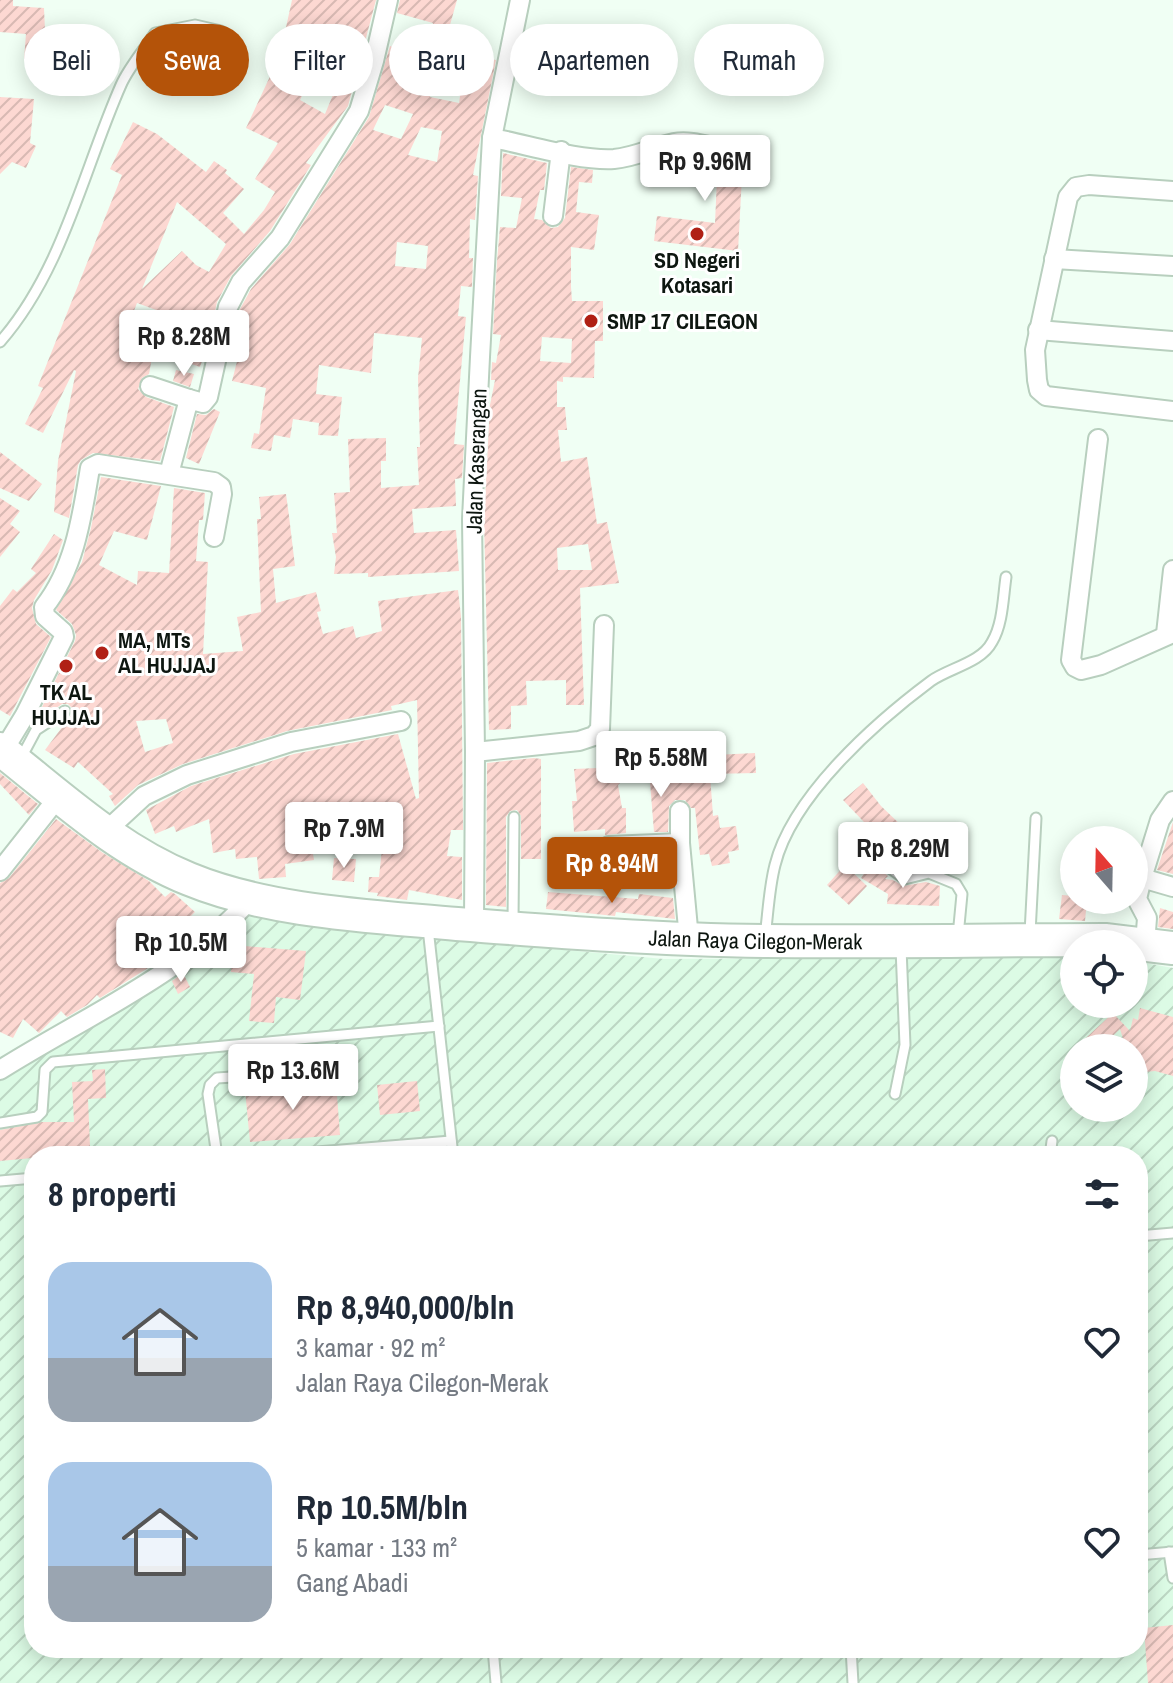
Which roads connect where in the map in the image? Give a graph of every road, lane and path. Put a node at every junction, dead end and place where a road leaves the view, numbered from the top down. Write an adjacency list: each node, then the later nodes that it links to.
1 (388, 0): 15 (street)
2 (520, 0): 4 (street, Jalan Kaserangan)
3 (136, 62): 13 (lane)
4 (492, 138): 6 (street); 26 (street, Jalan Kaserangan)
5 (723, 149): 6 (street)
6 (561, 151): 8 (street)
7 (1173, 191): 9 (street)
8 (553, 216)
9 (1054, 259): 10 (street); 11 (street)
10 (1173, 266)
11 (1038, 330): 12 (street); 16 (street)
12 (1173, 341)
13 (0, 342)
14 (150, 386): 15 (street)
15 (189, 399): 18 (street)
16 (1173, 411)
17 (1098, 439): 23 (street)
18 (169, 474): 19 (street); 27 (street)
19 (214, 537)
20 (1173, 570): 23 (street)
21 (1006, 577): 49 (lane)
22 (604, 625): 26 (street)
23 (1169, 633)
24 (65, 711): 27 (lane)
25 (401, 721): 33 (street)
26 (475, 752): 43 (street, Jalan Kaserangan)
27 (7, 754): 28 (highway, Jalan Raya Cilegon-Merak)
28 (60, 795): 33 (highway, Jalan Raya Cilegon-Merak); 38 (street)
29 (1173, 801): 37 (street)
30 (680, 811): 34 (street)
31 (514, 817): 44 (lane)
32 (1036, 818): 48 (lane)
33 (105, 832): 41 (highway, Jalan Raya Cilegon-Merak)
34 (680, 843): 36 (street); 45 (street)
35 (857, 844): 46 (lane)
36 (609, 846)
37 (1148, 859)
38 (0, 871)
39 (1148, 880): 40 (street)
40 (1173, 887)
41 (252, 897): 42 (highway, Jalan Raya Cilegon-Merak); 52 (street)
42 (427, 921): 43 (highway, Jalan Raya Cilegon-Merak); 51 (lane)
43 (474, 925): 44 (highway, Jalan Raya Cilegon-Merak)
44 (513, 929): 45 (highway, Jalan Raya Cilegon-Merak)
45 (689, 939): 49 (highway, Jalan Raya Cilegon-Merak)
46 (958, 939): 47 (highway, Jalan Raya Cilegon-Merak); 48 (highway, Jalan Raya Cilegon-Merak)
47 (901, 940): 49 (highway, Jalan Raya Cilegon-Merak); 54 (lane)
48 (1029, 940): 50 (highway, Jalan Raya Cilegon-Merak)
49 (764, 941)
50 (1060, 941)
51 (439, 1026): 55 (lane); 56 (lane)
52 (0, 1070)
53 (336, 1070): 58 (lane)
54 (895, 1094)
55 (0, 1123)
56 (451, 1141): 59 (lane); 60 (lane)
57 (1052, 1141): 61 (lane)
58 (216, 1146)
59 (390, 1146)
60 (452, 1146)
61 (1051, 1146)
62 (24, 1179): 63 (lane)
63 (0, 1181)
64 (1173, 1233): 65 (lane)
65 (1148, 1235)
66 (1171, 1552): 67 (lane); 68 (lane)
67 (1148, 1554)
68 (1173, 1578)
69 (494, 1658): 71 (lane)
70 (852, 1658): 72 (lane)
71 (496, 1683)
72 (853, 1683)

